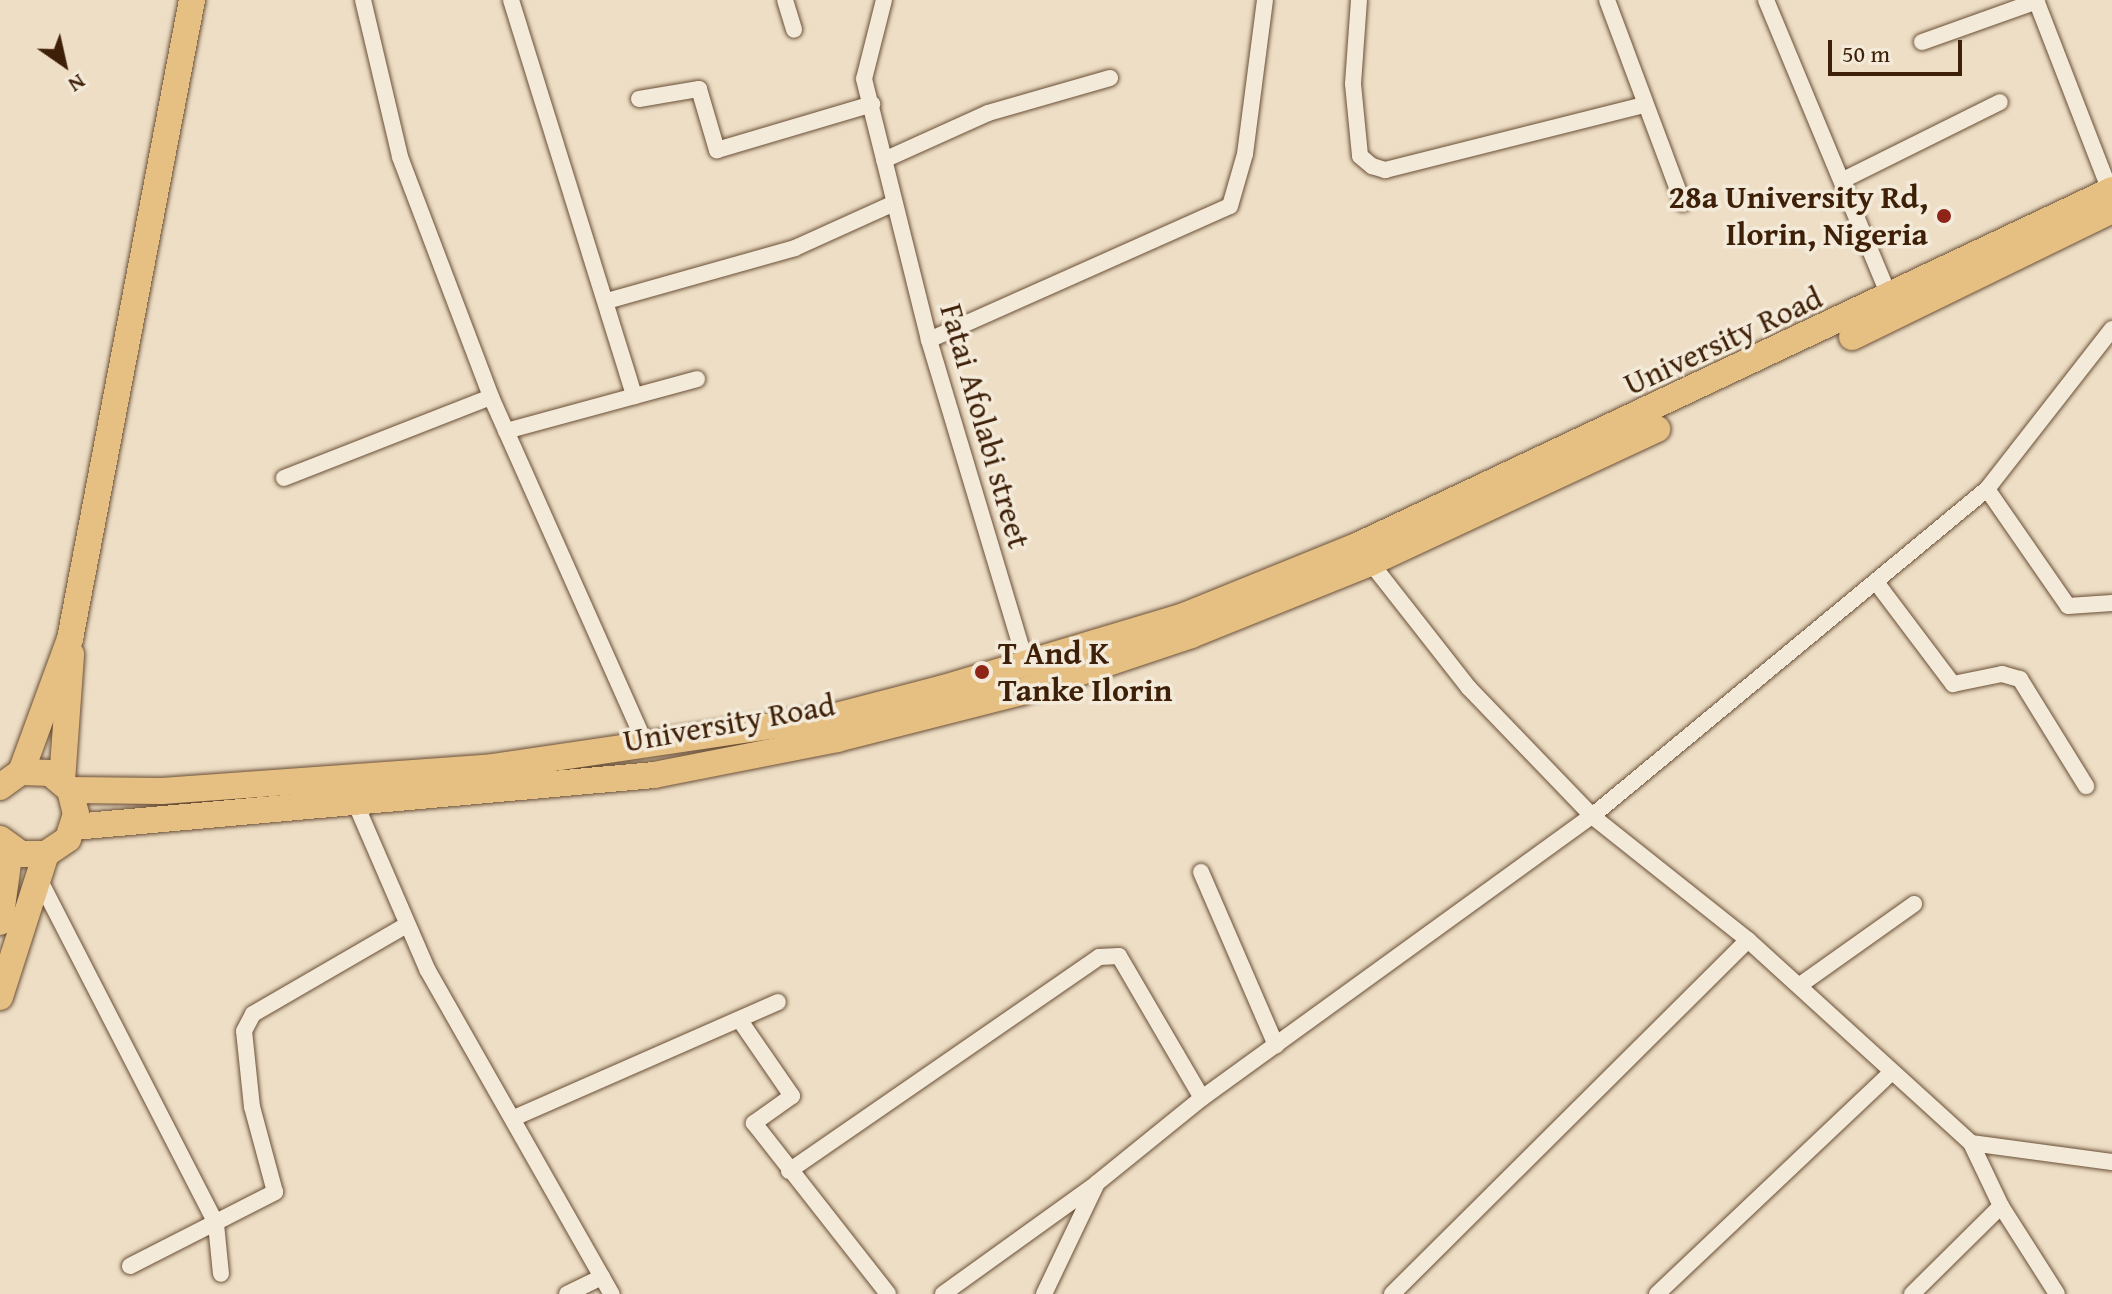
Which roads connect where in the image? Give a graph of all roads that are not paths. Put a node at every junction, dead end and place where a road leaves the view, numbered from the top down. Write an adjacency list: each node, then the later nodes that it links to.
1 (192, 0): 36 (main road)
2 (363, 0): 29 (street)
3 (511, 0): 24 (street)
4 (785, 0): 11 (street)
5 (884, 0): 16 (street, Fatai Afolabi street)
6 (1265, 0): 26 (street)
7 (1359, 0): 17 (street)
8 (1607, 0): 17 (street)
9 (1766, 0): 19 (street)
10 (2036, 1): 12 (street); 20 (street)
11 (794, 30)
12 (1922, 42)
13 (1110, 78): 18 (street)
14 (639, 99): 16 (street)
15 (2000, 102): 19 (street)
16 (872, 104): 18 (street, Fatai Afolabi street)
17 (1644, 105): 22 (street)
18 (884, 160): 21 (street, Fatai Afolabi street)
19 (1843, 180): 23 (street)
20 (2111, 197): 23 (main road, University Road); 33 (main road, University Road)
21 (894, 203): 24 (street); 26 (street, Fatai Afolabi street)
22 (1683, 203)
23 (1890, 298): 33 (main road, University Road)
24 (607, 301): 28 (street)
25 (2112, 329): 32 (street)
26 (929, 340): 37 (street, Fatai Afolabi street)
27 (697, 379): 28 (street)
28 (634, 396): 30 (street)
29 (491, 397): 30 (street); 31 (street)
30 (506, 431): 38 (street)
31 (284, 478)
32 (1987, 489): 34 (street); 35 (street)
33 (1364, 554): 37 (main road, University Road); 42 (main road, University Road); 43 (street)
34 (1876, 582): 41 (street); 43 (street)
35 (2112, 603)
36 (70, 639): 39 (main road); 40 (main road)
37 (1026, 664): 38 (main road, University Road)
38 (646, 745): 40 (main road, University Road)
39 (11, 780): 40 (main road, University Road)
40 (66, 786): 44 (main road)
41 (2086, 786)
42 (354, 800): 44 (main road, University Road); 50 (street)
43 (1592, 816): 51 (street); 56 (street)
44 (74, 827): 46 (main road)
45 (5, 844): 46 (main road); 49 (main road)
46 (42, 865): 53 (main road); 65 (street)
47 (1201, 872): 56 (street)
48 (1914, 904): 52 (street)
49 (0, 922)
50 (405, 926): 59 (street); 65 (street)
51 (1748, 940): 52 (street); 74 (street)
52 (1800, 985): 57 (street)
53 (0, 997)
54 (778, 1002): 55 (street)
55 (741, 1022): 59 (street); 62 (street)
56 (1276, 1045): 58 (street)
57 (1891, 1073): 60 (street); 75 (street)
58 (1202, 1098): 62 (street); 63 (street)
59 (516, 1117): 68 (street)
60 (1971, 1143): 61 (street); 64 (street)
61 (2112, 1162)
62 (789, 1171): 71 (street)
63 (1097, 1183): 72 (street); 73 (street)
64 (2001, 1206): 76 (street); 77 (street)
65 (216, 1224): 66 (street); 67 (street)
66 (130, 1266)
67 (221, 1274)
68 (602, 1277): 69 (street); 70 (street)
69 (567, 1294)
70 (612, 1294)
71 (888, 1294)
72 (943, 1294)
73 (1044, 1294)
74 (1392, 1294)
75 (1657, 1294)
76 (1912, 1294)
77 (2057, 1294)

